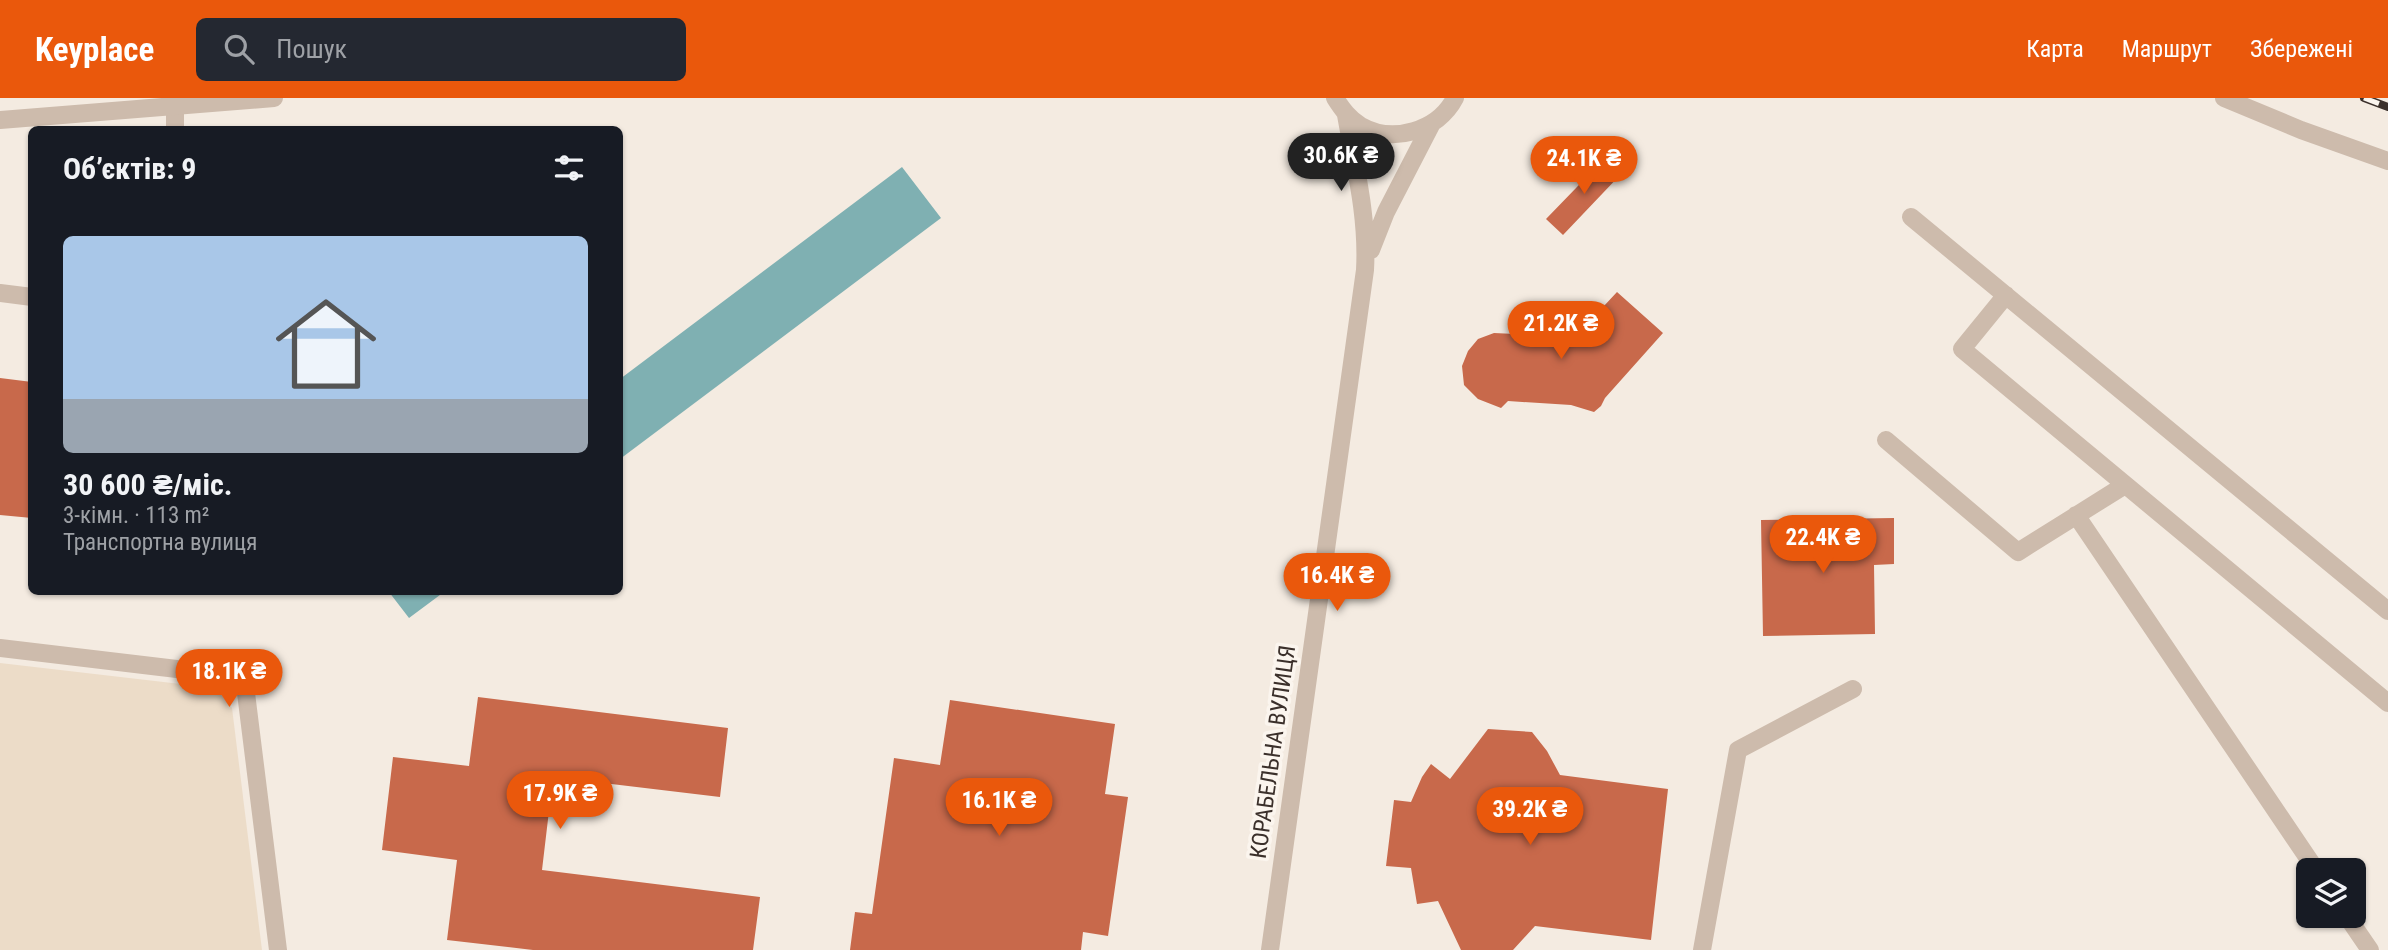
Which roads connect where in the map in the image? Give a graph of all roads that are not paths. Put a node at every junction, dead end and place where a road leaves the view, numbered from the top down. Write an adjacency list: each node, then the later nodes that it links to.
1 (274, 98): 5 (street)
2 (1335, 98): 6 (street)
3 (2224, 98): 10 (street)
4 (1456, 101): 8 (street)
5 (175, 102): 7 (street); 9 (street)
6 (1346, 115): 8 (street); 12 (street)
7 (0, 120)
8 (1431, 125): 12 (street)
9 (175, 126)
10 (2388, 161)
11 (1911, 216): 14 (street)
12 (1365, 270): 26 (street, КОРАБЕЛЬНА ВУЛИЦЯ)
13 (0, 293): 15 (street)
14 (2006, 295): 17 (street); 19 (street)
15 (28, 297)
16 (1886, 440): 18 (street)
17 (2125, 485): 18 (street); 22 (street)
18 (2076, 515): 23 (street)
19 (2388, 611)
20 (0, 648): 25 (street)
21 (1853, 689): 27 (street)
22 (2388, 703)
23 (2308, 858)
24 (2355, 928): 28 (street)
25 (278, 950)
26 (1270, 950)
27 (1702, 950)
28 (2370, 950)

